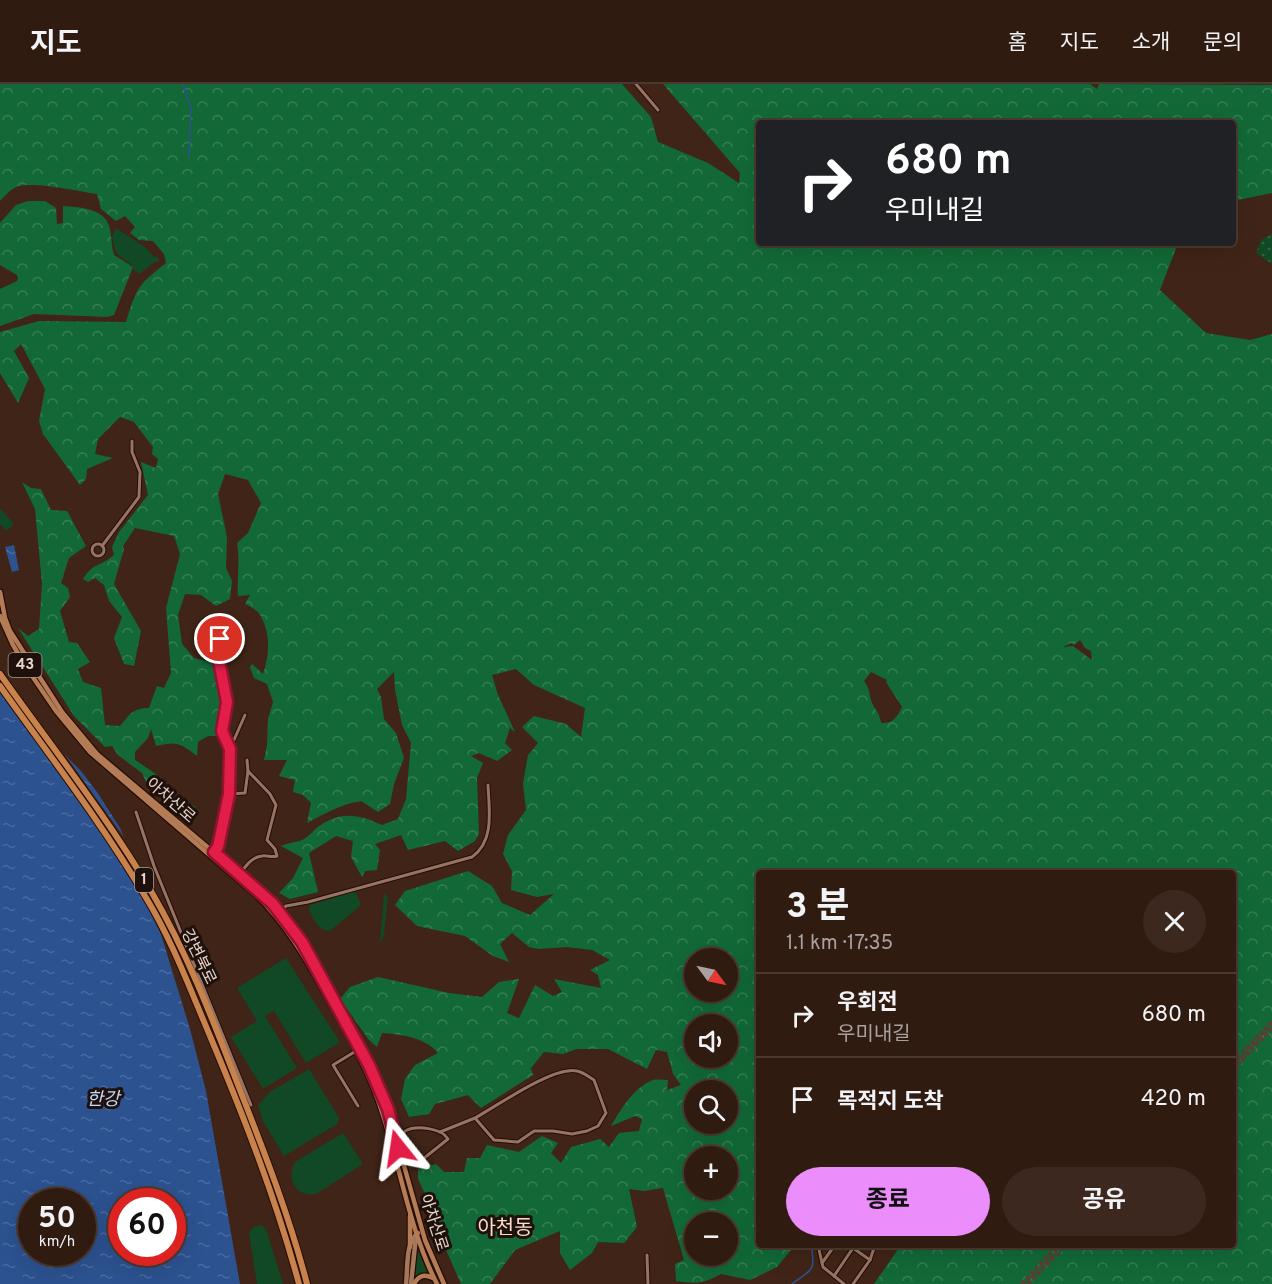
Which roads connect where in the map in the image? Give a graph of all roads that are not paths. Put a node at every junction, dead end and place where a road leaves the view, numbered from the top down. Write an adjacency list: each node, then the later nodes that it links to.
1 (636, 84): 2 (street)
2 (658, 110)
3 (132, 441): 4 (street)
4 (102, 546)
5 (0, 592): 17 (main road, 아차산로 / 43)
6 (0, 616): 17 (main road, 아차산로 / 43)
7 (220, 639): 11 (street)
8 (0, 674): 24 (highway, 강변북로 / 1)
9 (0, 686): 24 (highway, 강변북로 / 1)
10 (245, 716): 11 (street)
11 (230, 749): 15 (street)
12 (247, 760): 13 (street)
13 (248, 771): 15 (street); 18 (street)
14 (488, 785): 20 (street)
15 (229, 794): 17 (street)
16 (136, 812): 24 (street)
17 (212, 854): 18 (main road, 아차산로 / 43); 19 (main road, 아차산로 / 43)
18 (240, 875): 19 (main road, 아차산로 / 43)
19 (271, 905): 20 (main road, 아차산로 / 43)
20 (277, 912): 21 (main road, 아차산로 / 43)
21 (293, 934): 22 (main road, 아차산로 / 43); 27 (main road, 아차산로 / 43)
22 (357, 1050): 23 (street); 29 (main road, 아차산로 / 43)
23 (358, 1106)
24 (246, 1109): 42 (highway, 강변북로 / 1); 43 (highway, 강변북로 / 1)
25 (475, 1118): 25 (street); 26 (street)
26 (440, 1132): 27 (street); 28 (street)
27 (398, 1148): 28 (main road, 아차산로 / 43)
28 (402, 1164): 30 (main road, 아차산로 / 43)
29 (410, 1210): 30 (main road, 아차산로 / 43); 31 (main road)
30 (420, 1233): 31 (street); 41 (main road, 아차산로 / 43); 44 (street); 45 (main road, 아차산로 / 43)
31 (410, 1247): 44 (street)
32 (818, 1248): 39 (street)
33 (833, 1248): 39 (street)
34 (851, 1248): 40 (street)
35 (855, 1248): 38 (street)
36 (874, 1248): 38 (street)
37 (647, 1256): 46 (street)
38 (870, 1260): 48 (street)
39 (822, 1263): 40 (street)
40 (834, 1276): 47 (street)
41 (436, 1281): 44 (main road)
42 (299, 1284)
43 (307, 1284)
44 (410, 1284)
45 (444, 1284)
46 (648, 1284)
47 (844, 1284)
48 (854, 1284)

